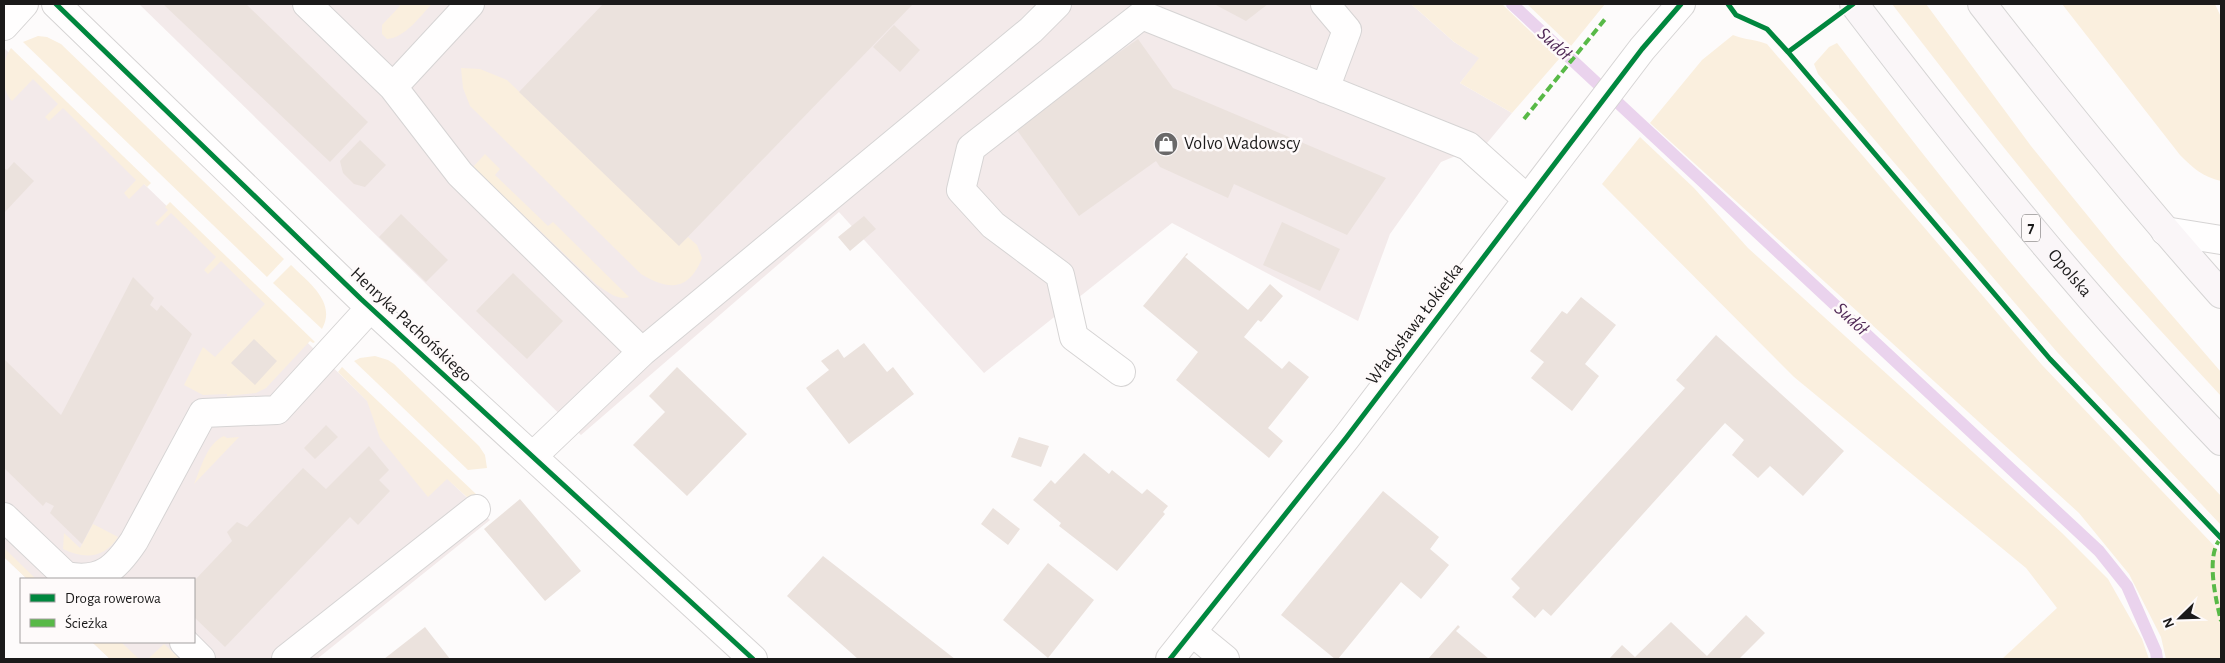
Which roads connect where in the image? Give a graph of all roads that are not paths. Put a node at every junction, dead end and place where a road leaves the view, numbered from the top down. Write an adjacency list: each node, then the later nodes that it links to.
1 (24, 4): 10 (street)
2 (56, 4): 17 (street, Henryka Pachońskiego)
3 (307, 4): 11 (street)
4 (470, 4): 11 (street)
5 (1057, 4): 18 (street)
6 (1325, 4): 12 (street)
7 (1681, 4): 13 (street, Władysława Łokietka)
8 (1854, 4): 20 (main road, Opolska / 7)
9 (1982, 4): 14 (main road)
10 (4, 26)
11 (393, 87): 18 (street)
12 (1325, 89): 13 (street); 19 (street)
13 (1527, 199): 25 (street, Władysława Łokietka)
14 (2165, 231): 15 (street); 16 (main road)
15 (2221, 240)
16 (2221, 294)
17 (370, 307): 21 (street, Henryka Pachońskiego); 24 (street)
18 (642, 352): 21 (street)
19 (1121, 372)
20 (2221, 441)
21 (533, 456): 29 (street, Henryka Pachońskiego)
22 (476, 509): 28 (street)
23 (4, 517): 24 (street)
24 (117, 574)
25 (1192, 632): 30 (street, Władysława Łokietka); 31 (street)
26 (185, 643): 27 (street)
27 (201, 659)
28 (286, 659)
29 (753, 659)
30 (1170, 659)
31 (1225, 659)

